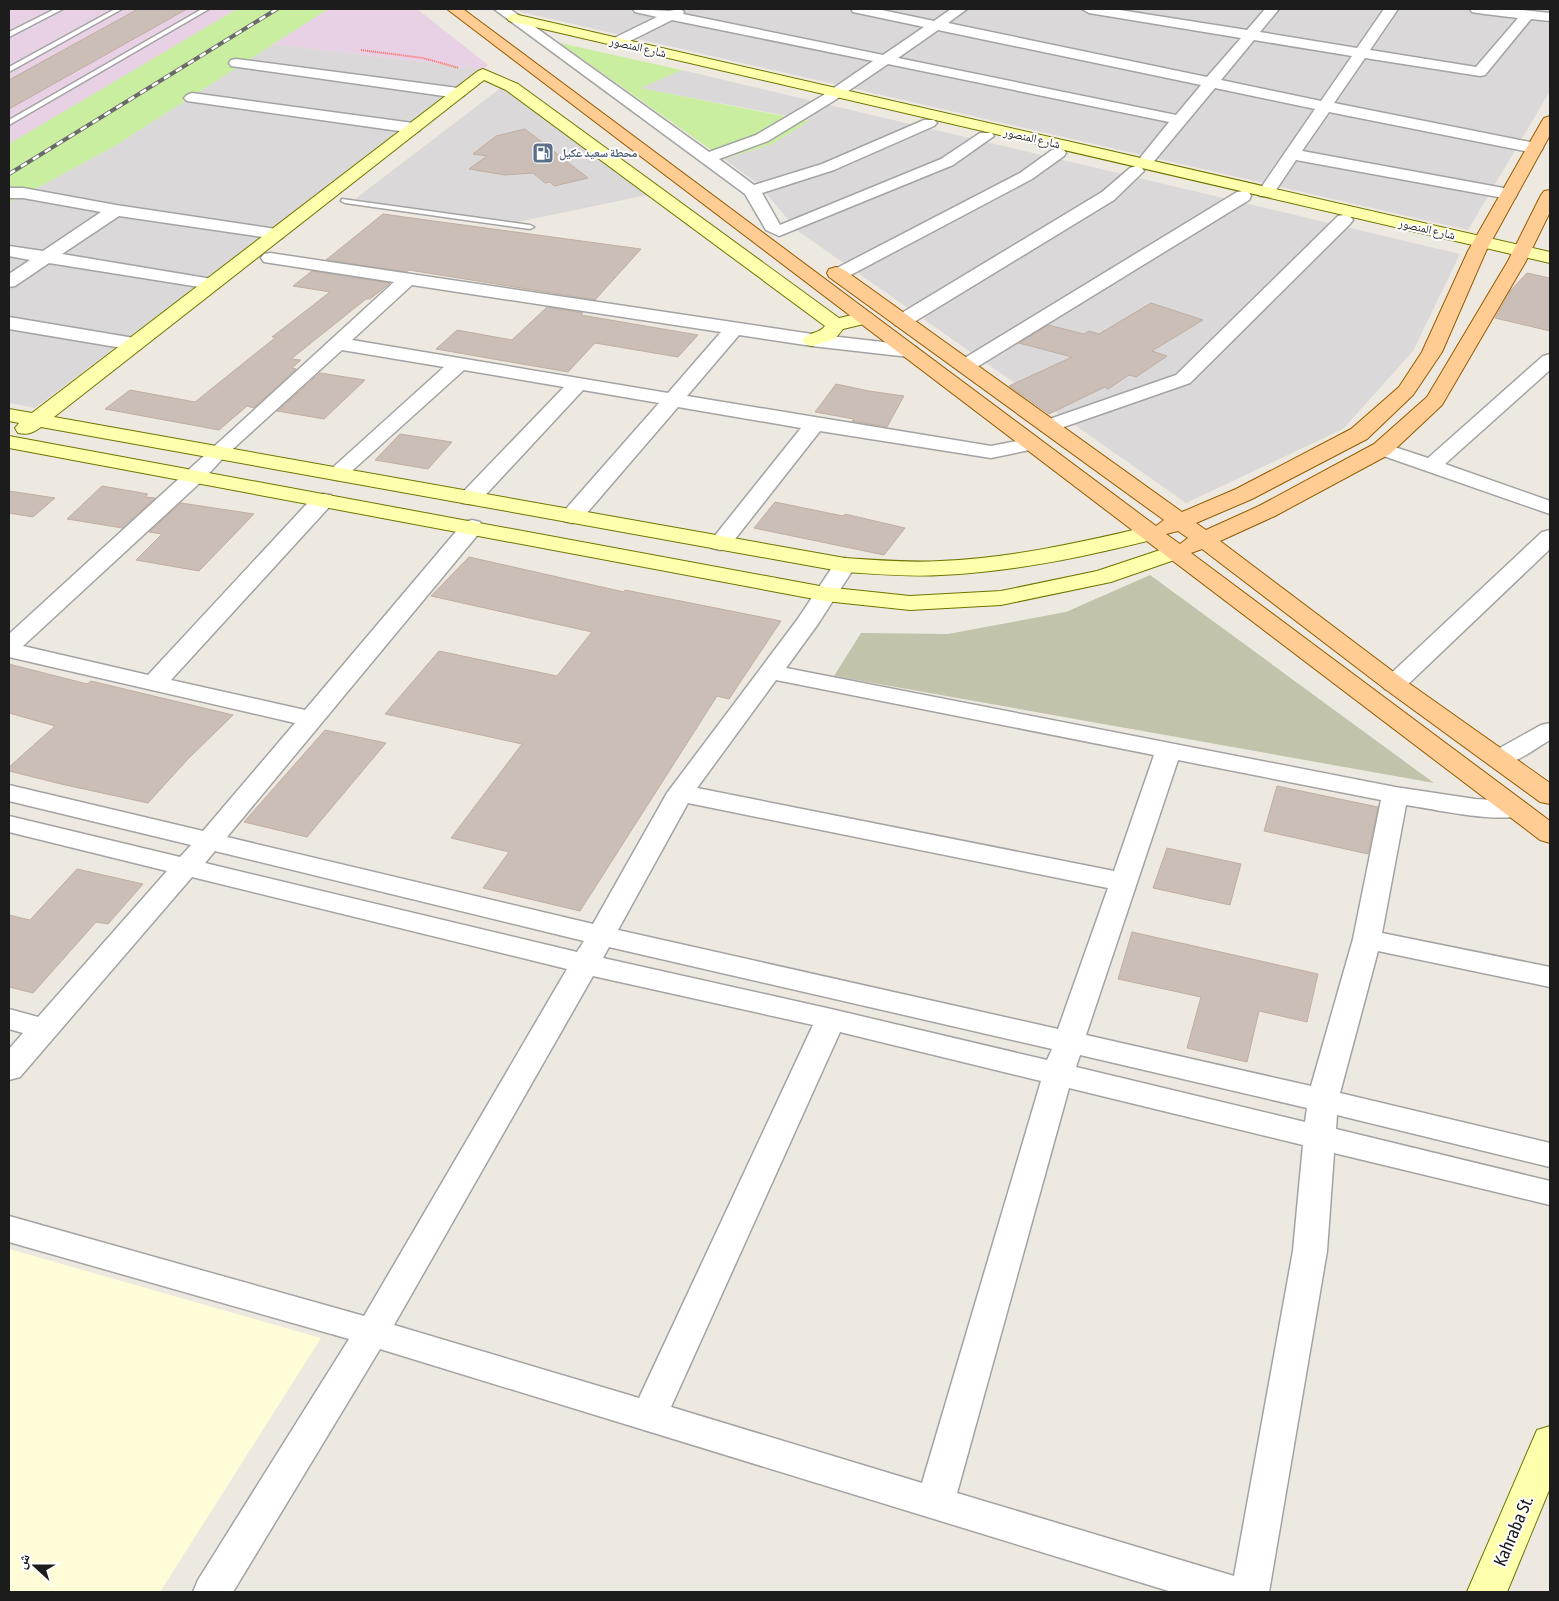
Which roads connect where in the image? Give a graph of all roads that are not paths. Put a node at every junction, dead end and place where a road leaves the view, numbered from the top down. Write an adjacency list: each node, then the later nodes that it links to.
1 (60, 9): 21 (lane)
2 (119, 9): 26 (lane)
3 (206, 9): 38 (lane)
4 (454, 9): 52 (main road)
5 (476, 9): 35 (main road)
6 (501, 9): 17 (street)
7 (640, 9): 14 (street)
8 (858, 9): 18 (street)
9 (960, 9): 18 (street)
10 (1089, 9): 20 (street)
11 (1272, 9): 20 (street)
12 (1391, 9): 23 (street)
13 (1477, 9): 15 (street)
14 (676, 12): 22 (street); 24 (street)
15 (1527, 15): 16 (street); 23 (street)
16 (1550, 17)
17 (514, 18): 19 (street); 22 (main road, شارع المنصور)
18 (937, 25): 24 (street); 28 (street)
19 (534, 32): 31 (main road, شارع المنصور); 45 (street)
20 (1250, 35): 23 (street); 28 (street)
21 (9, 36)
22 (617, 42): 31 (main road, شارع المنصور)
23 (1360, 53): 33 (street)
24 (884, 60): 31 (street); 36 (street)
25 (236, 63): 27 (street)
26 (9, 70)
27 (348, 78): 30 (street); 34 (street)
28 (1211, 82): 33 (street); 36 (street)
29 (502, 83): 30 (main road); 53 (main road); 73 (main road)
30 (458, 93): 40 (main road)
31 (831, 96): 39 (main road, شارع المنصور); 45 (street); 46 (main road, شارع المنصور)
32 (192, 98): 34 (street)
33 (1324, 106): 42 (street); 44 (street)
34 (296, 112): 40 (street)
35 (627, 120)
36 (1180, 120): 46 (street)
37 (1550, 121): 42 (main road)
38 (9, 122)
39 (929, 123): 41 (main road, شارع المنصور); 52 (street)
40 (413, 128): 58 (main road)
41 (986, 136): 43 (main road, شارع المنصور); 57 (street)
42 (1535, 148): 49 (main road)
43 (1058, 153): 46 (main road, شارع المنصور); 66 (street)
44 (1292, 154): 47 (street); 49 (street)
45 (707, 158): 52 (street)
46 (1140, 167): 47 (main road, شارع المنصور); 51 (main road, شارع المنصور); 71 (street)
47 (1266, 192): 59 (main road, شارع المنصور)
48 (9, 193): 54 (street)
49 (1509, 194): 59 (main road)
50 (1550, 195): 61 (main road)
51 (1243, 196): 55 (main road, شارع المنصور); 81 (street)
52 (736, 200): 57 (main road); 70 (main road)
53 (345, 201): 56 (lane); 63 (main road)
54 (116, 210): 58 (street); 62 (street)
55 (1344, 220): 59 (main road, شارع المنصور); 88 (street)
56 (530, 227)
57 (776, 229): 66 (main road)
58 (276, 234): 69 (main road)
59 (1480, 246): 61 (main road, شارع المنصور); 100 (main road)
60 (9, 251): 62 (street)
61 (1520, 256): 64 (main road, شارع المنصور); 65 (main road, شارع المنصور); 91 (main road)
62 (45, 258): 68 (street); 69 (street)
63 (270, 258): 67 (street); 87 (main road)
64 (1550, 258)
65 (1550, 269)
66 (838, 274): 71 (main road)
67 (408, 279): 74 (street); 76 (street)
68 (9, 282)
69 (212, 284): 77 (main road)
70 (865, 318): 73 (main road); 78 (main road)
71 (902, 321): 81 (main road)
72 (9, 323): 77 (street)
73 (836, 326): 75 (main road)
74 (735, 328): 75 (street); 83 (street)
75 (812, 340): 78 (street)
76 (337, 343): 80 (street); 92 (street)
77 (134, 344): 85 (main road)
78 (909, 351): 89 (main road)
79 (1550, 360): 93 (street)
80 (459, 364): 82 (street); 94 (street)
81 (965, 366): 88 (main road)
82 (578, 384): 83 (street); 96 (street)
83 (672, 400): 86 (street); 99 (street)
84 (9, 415): 85 (main road)
85 (35, 420): 87 (main road); 90 (main road)
86 (815, 424): 89 (street); 105 (street)
87 (59, 425): 90 (main road); 92 (main road)
88 (1048, 426): 100 (main road)
89 (1032, 444): 102 (main road)
90 (17, 447): 95 (main road)
91 (1382, 449): 93 (street); 104 (main road)
92 (217, 453): 94 (main road); 95 (street)
93 (1430, 467): 98 (street)
94 (337, 474): 96 (main road)
95 (196, 476): 97 (main road); 109 (street)
96 (470, 498): 99 (main road)
97 (323, 500): 101 (main road); 112 (street)
98 (1550, 508)
99 (572, 516): 105 (main road)
100 (1181, 522): 102 (main road); 104 (main road)
101 (472, 527): 108 (main road); 114 (street)
102 (1151, 533): 106 (main road); 107 (main road)
103 (1550, 537): 113 (street)
104 (1205, 540): 106 (main road); 113 (main road)
105 (720, 543): 107 (main road)
106 (1175, 552): 108 (main road); 122 (main road)
107 (845, 565): 108 (street)
108 (825, 594): 111 (street)
109 (9, 646)
110 (9, 650): 112 (street)
111 (770, 672): 116 (street); 119 (street)
112 (154, 683): 114 (street)
113 (1394, 684): 117 (main road)
114 (310, 719): 125 (street)
115 (1550, 730): 117 (street)
116 (1169, 750): 120 (street); 127 (street)
117 (1498, 759): 121 (main road)
118 (9, 793): 125 (street)
119 (680, 793): 127 (street); 128 (street)
120 (1395, 794): 122 (street); 129 (street)
121 (1550, 796)
122 (1516, 809): 124 (main road)
123 (9, 824): 126 (street)
124 (1550, 834)
125 (209, 840): 126 (street); 128 (street)
126 (186, 866): 130 (street); 134 (street)
127 (1124, 882): 135 (street)
128 (600, 935): 130 (street); 135 (street)
129 (1367, 939): 131 (street); 138 (street)
130 (585, 964): 133 (street); 143 (street)
131 (1550, 977)
132 (9, 1019): 134 (street)
133 (831, 1019): 137 (street); 144 (street)
134 (45, 1029): 136 (street)
135 (1069, 1043): 137 (street); 138 (street)
136 (9, 1069)
137 (1058, 1074): 139 (street); 146 (street)
138 (1323, 1100): 139 (street); 140 (street)
139 (1318, 1138): 141 (street); 149 (street)
140 (1550, 1155)
141 (1550, 1193)
142 (9, 1229): 143 (street)
143 (372, 1332): 144 (street); 147 (street)
144 (649, 1416): 146 (street)
145 (1550, 1442): 150 (main road, Kahraba St.)
146 (935, 1503): 148 (street)
147 (212, 1592)
148 (1229, 1592)
149 (1250, 1592)
150 (1487, 1592)

